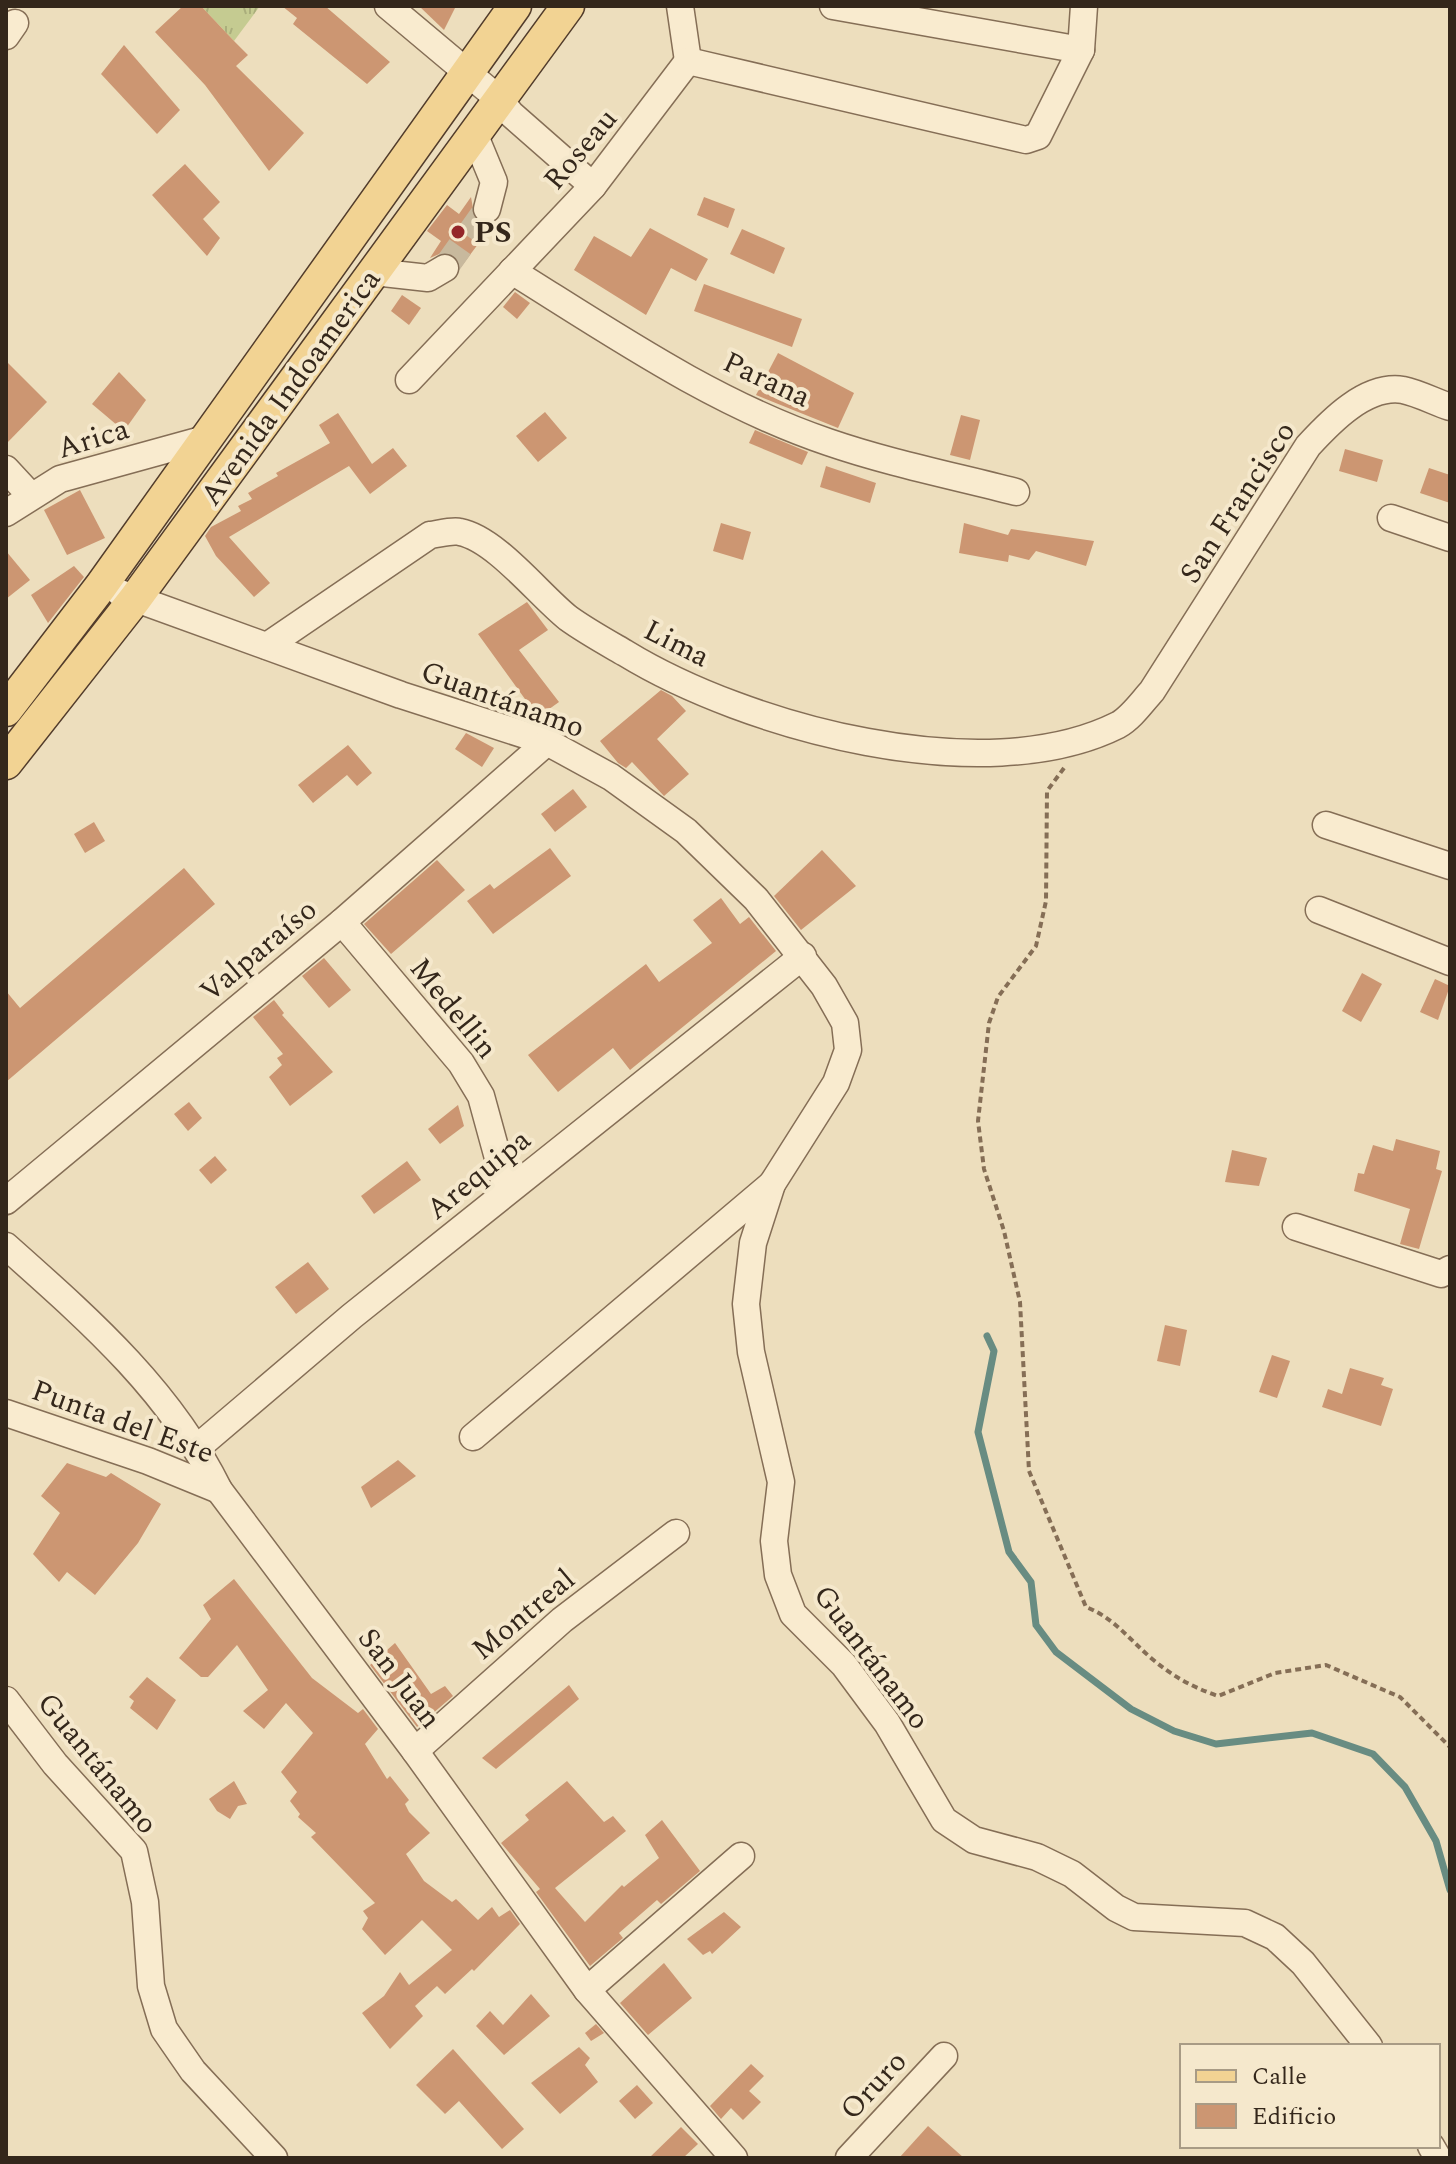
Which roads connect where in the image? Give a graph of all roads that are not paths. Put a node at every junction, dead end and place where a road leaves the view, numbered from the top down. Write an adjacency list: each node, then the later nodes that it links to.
1 (388, 6): 9 (street)
2 (515, 6): 9 (main road, Avenida Indoamerica)
3 (568, 6): 10 (main road, Avenida Indoamerica)
4 (680, 6): 8 (street)
5 (833, 6): 7 (street)
6 (1084, 6): 7 (street)
7 (1081, 50): 8 (street)
8 (688, 61): 12 (street, Roseau)
9 (467, 71): 10 (street); 19 (main road, Avenida Indoamerica)
10 (500, 100): 11 (main road, Avenida Indoamerica); 12 (street)
11 (475, 136): 13 (street); 16 (main road, Avenida Indoamerica)
12 (593, 186): 15 (street, Roseau)
13 (487, 209)
14 (445, 268): 16 (street)
15 (512, 271): 17 (street, Roseau); 21 (street, Parana)
16 (374, 272): 27 (main road, Avenida Indoamerica)
17 (409, 380)
18 (1450, 407): 30 (street, San Francisco)
19 (205, 439): 22 (street, Arica); 26 (main road, Avenida Indoamerica)
20 (6, 469): 22 (street)
21 (1016, 492)
22 (31, 496): 23 (street, Arica)
23 (6, 513)
24 (1391, 518): 25 (street)
25 (1450, 538)
26 (101, 586): 27 (street, Guantánamo); 29 (main road, Avenida Indoamerica)
27 (135, 599): 28 (street, Guantánamo); 32 (main road, Avenida Indoamerica)
28 (267, 646): 30 (street, Lima); 31 (street, Guantánamo)
29 (6, 710)
30 (1121, 724)
31 (547, 742): 36 (street, Valparaíso); 37 (street, Guantánamo)
32 (6, 763)
33 (1326, 825): 34 (street)
34 (1450, 866)
35 (1319, 910): 38 (street)
36 (342, 922): 40 (street, Medellin); 41 (street, Valparaíso)
37 (803, 956): 39 (street, Guantánamo); 40 (street, Arequipa)
38 (1450, 962)
39 (772, 1184): 46 (street); 54 (street, Guantánamo)
40 (507, 1191): 47 (street, Arequipa)
41 (6, 1201)
42 (1296, 1227): 44 (street)
43 (6, 1246): 47 (street, San Juan)
44 (1450, 1269)
45 (6, 1413): 48 (street, Punta del Este)
46 (473, 1437)
47 (198, 1447): 48 (street, San Juan)
48 (219, 1490): 51 (street, San Juan)
49 (676, 1533): 51 (street, Montreal)
50 (6, 1700): 56 (street, Guantánamo)
51 (415, 1751): 53 (street, San Juan)
52 (741, 1856): 53 (street)
53 (587, 1990): 57 (street, San Juan)
54 (1367, 2044)
55 (944, 2056): 58 (street, Oruro)
56 (274, 2158)
57 (734, 2158)
58 (849, 2158)

